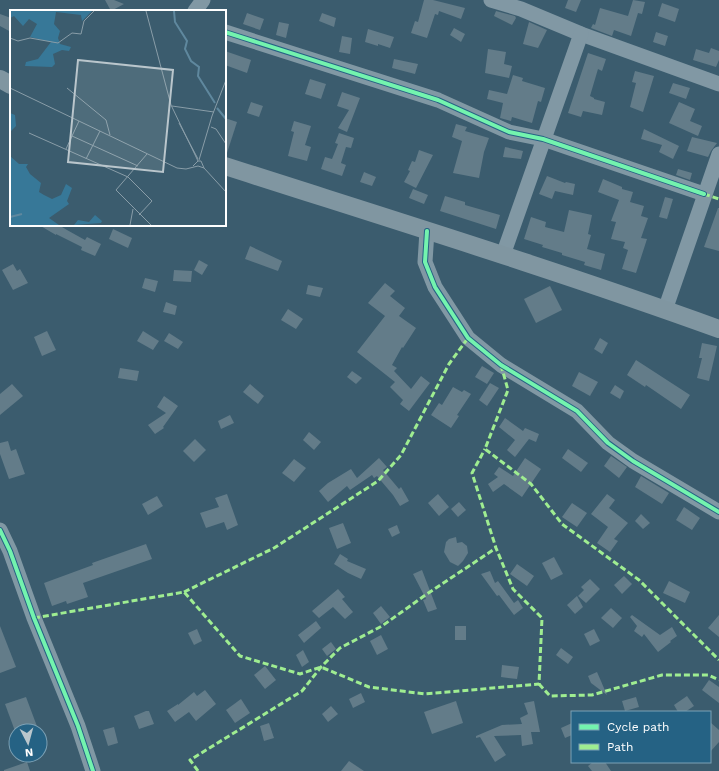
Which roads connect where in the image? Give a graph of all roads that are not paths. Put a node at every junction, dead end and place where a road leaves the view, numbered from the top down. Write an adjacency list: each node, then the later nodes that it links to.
1 (203, 0): 3 (street)
2 (491, 0): 5 (street)
3 (196, 10)
4 (226, 32): 9 (street)
5 (581, 34): 8 (street); 9 (street)
6 (0, 79): 7 (main road)
7 (10, 84)
8 (719, 84)
9 (543, 139): 12 (street); 14 (street)
10 (719, 154): 12 (street)
11 (226, 166): 13 (main road)
12 (704, 194): 15 (street)
13 (427, 231): 14 (main road); 17 (street)
14 (503, 255): 15 (main road)
15 (665, 310): 16 (main road)
16 (719, 329)
17 (719, 512)
18 (0, 530): 19 (street)
19 (93, 771)

